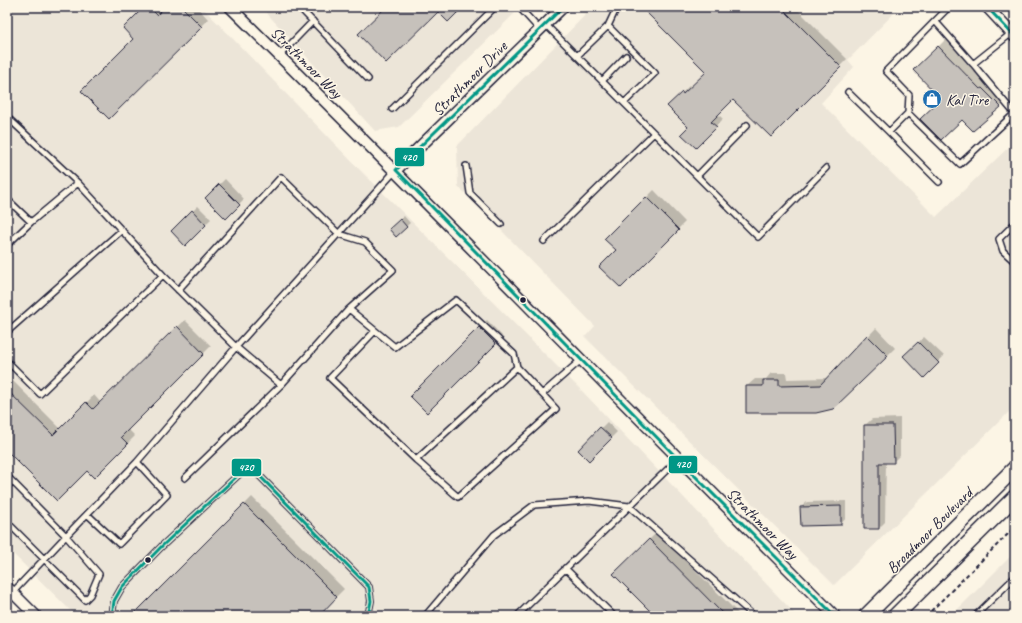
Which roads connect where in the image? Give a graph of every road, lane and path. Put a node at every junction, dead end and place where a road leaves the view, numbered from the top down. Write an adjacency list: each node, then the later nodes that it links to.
1 (230, 7): 14 (street, Strathmoor Way)
2 (300, 7): 9 (lane)
3 (495, 7): 22 (lane)
4 (519, 7): 12 (lane)
5 (563, 7): 12 (street, Strathmoor Drive)
6 (617, 7): 11 (lane)
7 (949, 7): 10 (lane)
8 (987, 7): 13 (street)
9 (313, 21): 14 (lane); 18 (lane)
10 (935, 21): 17 (lane); 23 (lane)
11 (608, 26): 15 (lane); 21 (lane)
12 (542, 27): 15 (lane); 31 (street, Strathmoor Drive)
13 (1014, 33): 17 (lane)
14 (279, 56): 31 (street, Strathmoor Way)
15 (577, 56): 19 (lane)
16 (626, 56): 19 (lane)
17 (973, 64): 24 (lane)
18 (368, 79)
19 (602, 81): 21 (lane)
20 (848, 92): 27 (lane)
21 (624, 103): 28 (lane)
22 (392, 109)
23 (908, 113): 24 (lane); 27 (lane)
24 (1014, 113)
25 (7, 117): 34 (lane)
26 (747, 125): 32 (lane)
27 (889, 132): 33 (lane)
28 (654, 133): 32 (lane); 41 (lane)
29 (466, 166): 38 (lane)
30 (826, 168): 32 (lane)
31 (396, 170): 40 (lane); 50 (street, Strathmoor Way)
32 (697, 176)
33 (939, 182)
34 (78, 183): 36 (lane); 39 (lane)
35 (7, 199): 36 (lane)
36 (31, 222): 42 (lane)
37 (1015, 223): 43 (lane)
38 (501, 224)
39 (122, 230): 44 (lane); 48 (lane)
40 (339, 234): 45 (lane); 46 (lane); 49 (lane)
41 (544, 241)
42 (7, 245)
43 (1015, 262)
44 (163, 275): 45 (lane); 51 (lane)
45 (178, 290): 49 (lane)
46 (349, 309): 47 (lane); 53 (lane)
47 (375, 331): 52 (lane); 56 (lane)
48 (7, 332)
49 (236, 347): 53 (lane); 57 (lane)
50 (581, 360): 54 (lane); 55 (street, Strathmoor Way)
51 (7, 361)
52 (517, 367): 54 (lane); 56 (lane)
53 (281, 385): 60 (lane)
54 (542, 394): 56 (lane)
55 (678, 459): 62 (lane); 79 (street, Strathmoor Way)
56 (416, 460)
57 (137, 462): 63 (lane); 63 (lane)
58 (1015, 468): 80 (main road, Broadmoor Boulevard)
59 (7, 476): 66 (lane)
60 (185, 478)
61 (1014, 499): 71 (main road)
62 (629, 506): 68 (lane); 75 (lane); 78 (lane)
63 (87, 514): 66 (lane)
64 (7, 522): 67 (lane)
65 (1015, 527): 82 (path)
66 (66, 536): 67 (lane); 67 (lane)
67 (44, 559): 70 (lane)
68 (565, 568): 76 (lane); 77 (lane)
69 (1015, 577): 83 (lane)
70 (10, 590): 72 (street)
71 (904, 610): 81 (main road)
72 (36, 616)
73 (112, 616): 74 (lane)
74 (368, 616)
75 (425, 616)
76 (517, 616)
77 (614, 616)
78 (754, 616)
79 (835, 616)
80 (866, 616)
81 (895, 616)
82 (926, 616)
83 (975, 616)

